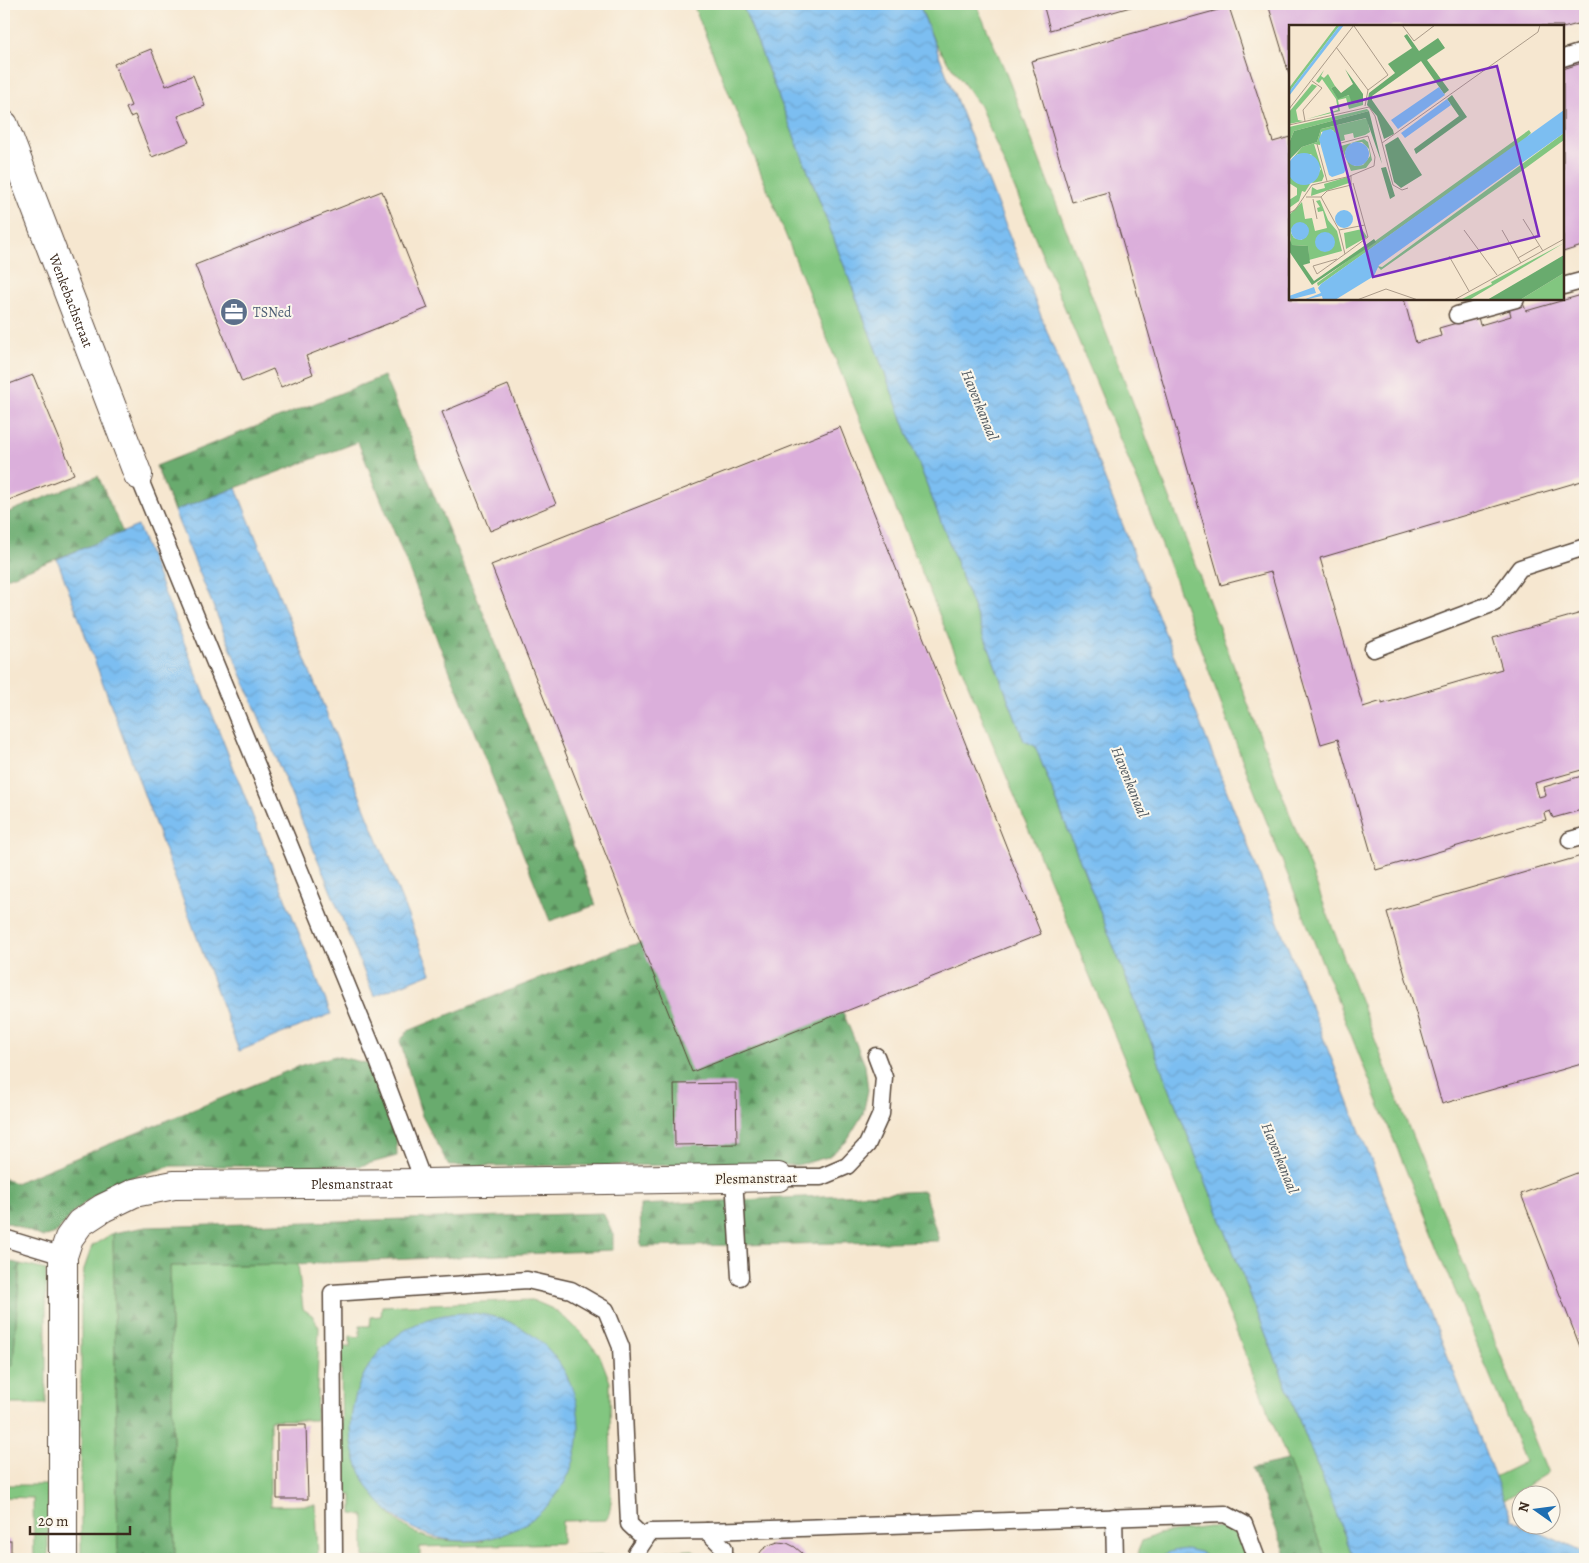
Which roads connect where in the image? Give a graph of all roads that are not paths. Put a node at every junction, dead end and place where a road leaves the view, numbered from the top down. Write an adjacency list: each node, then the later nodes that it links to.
1 (1585, 51): 2 (lane)
2 (1564, 58)
3 (4, 125): 8 (street, Wenkebachstraat)
4 (1585, 280): 5 (lane)
5 (1564, 286)
6 (1512, 300): 7 (lane)
7 (1457, 315)
8 (138, 475): 14 (lane)
9 (1585, 547): 10 (lane)
10 (1373, 649)
11 (876, 1056): 13 (lane, Plesmanstraat)
12 (734, 1178): 13 (street, Plesmanstraat); 14 (street, Plesmanstraat); 17 (lane)
13 (778, 1178)
14 (424, 1183): 16 (street, Plesmanstraat)
15 (4, 1238): 16 (lane)
16 (63, 1256): 22 (street, Plesmanstraat)
17 (740, 1277)
18 (1114, 1517): 19 (lane); 25 (lane); 26 (lane)
19 (707, 1531): 20 (lane); 24 (lane)
20 (645, 1540): 21 (lane); 23 (lane)
21 (334, 1552)
22 (63, 1559)
23 (636, 1559)
24 (724, 1559)
25 (1114, 1559)
26 (1257, 1559)

